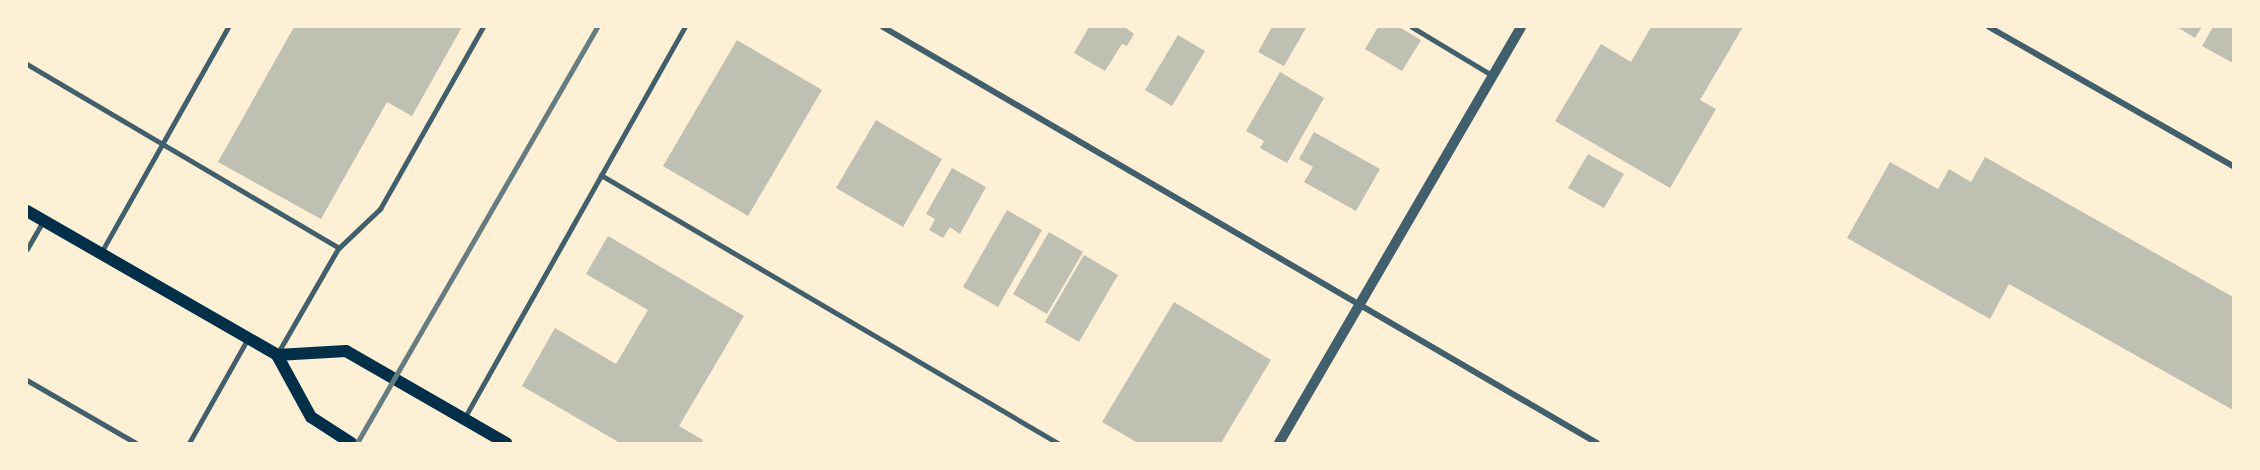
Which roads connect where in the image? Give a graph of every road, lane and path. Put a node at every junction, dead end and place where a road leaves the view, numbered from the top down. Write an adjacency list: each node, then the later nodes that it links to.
1 (228, 27): 10 (lane)
2 (483, 27): 15 (lane)
3 (686, 27): 12 (lane)
4 (883, 27): 18 (street)
5 (1412, 27): 9 (lane)
6 (1521, 27): 9 (street)
7 (1989, 27): 11 (street)
8 (27, 64): 10 (lane)
9 (1492, 76): 18 (street)
10 (161, 146): 15 (lane); 17 (lane)
11 (2233, 165)
12 (601, 175): 22 (lane); 27 (lane)
13 (27, 211): 14 (main road)
14 (43, 220): 16 (lane); 17 (main road)
15 (339, 248): 20 (lane)
16 (27, 249)
17 (100, 253): 19 (main road)
18 (1359, 306): 28 (street); 29 (street)
19 (248, 338): 20 (main road); 24 (lane)
20 (277, 355): 22 (main road); 25 (main road)
21 (27, 380): 23 (lane)
22 (464, 419): 26 (main road)
23 (136, 443)
24 (189, 443)
25 (351, 443)
26 (506, 443)
27 (1058, 443)
28 (1279, 443)
29 (1597, 443)

